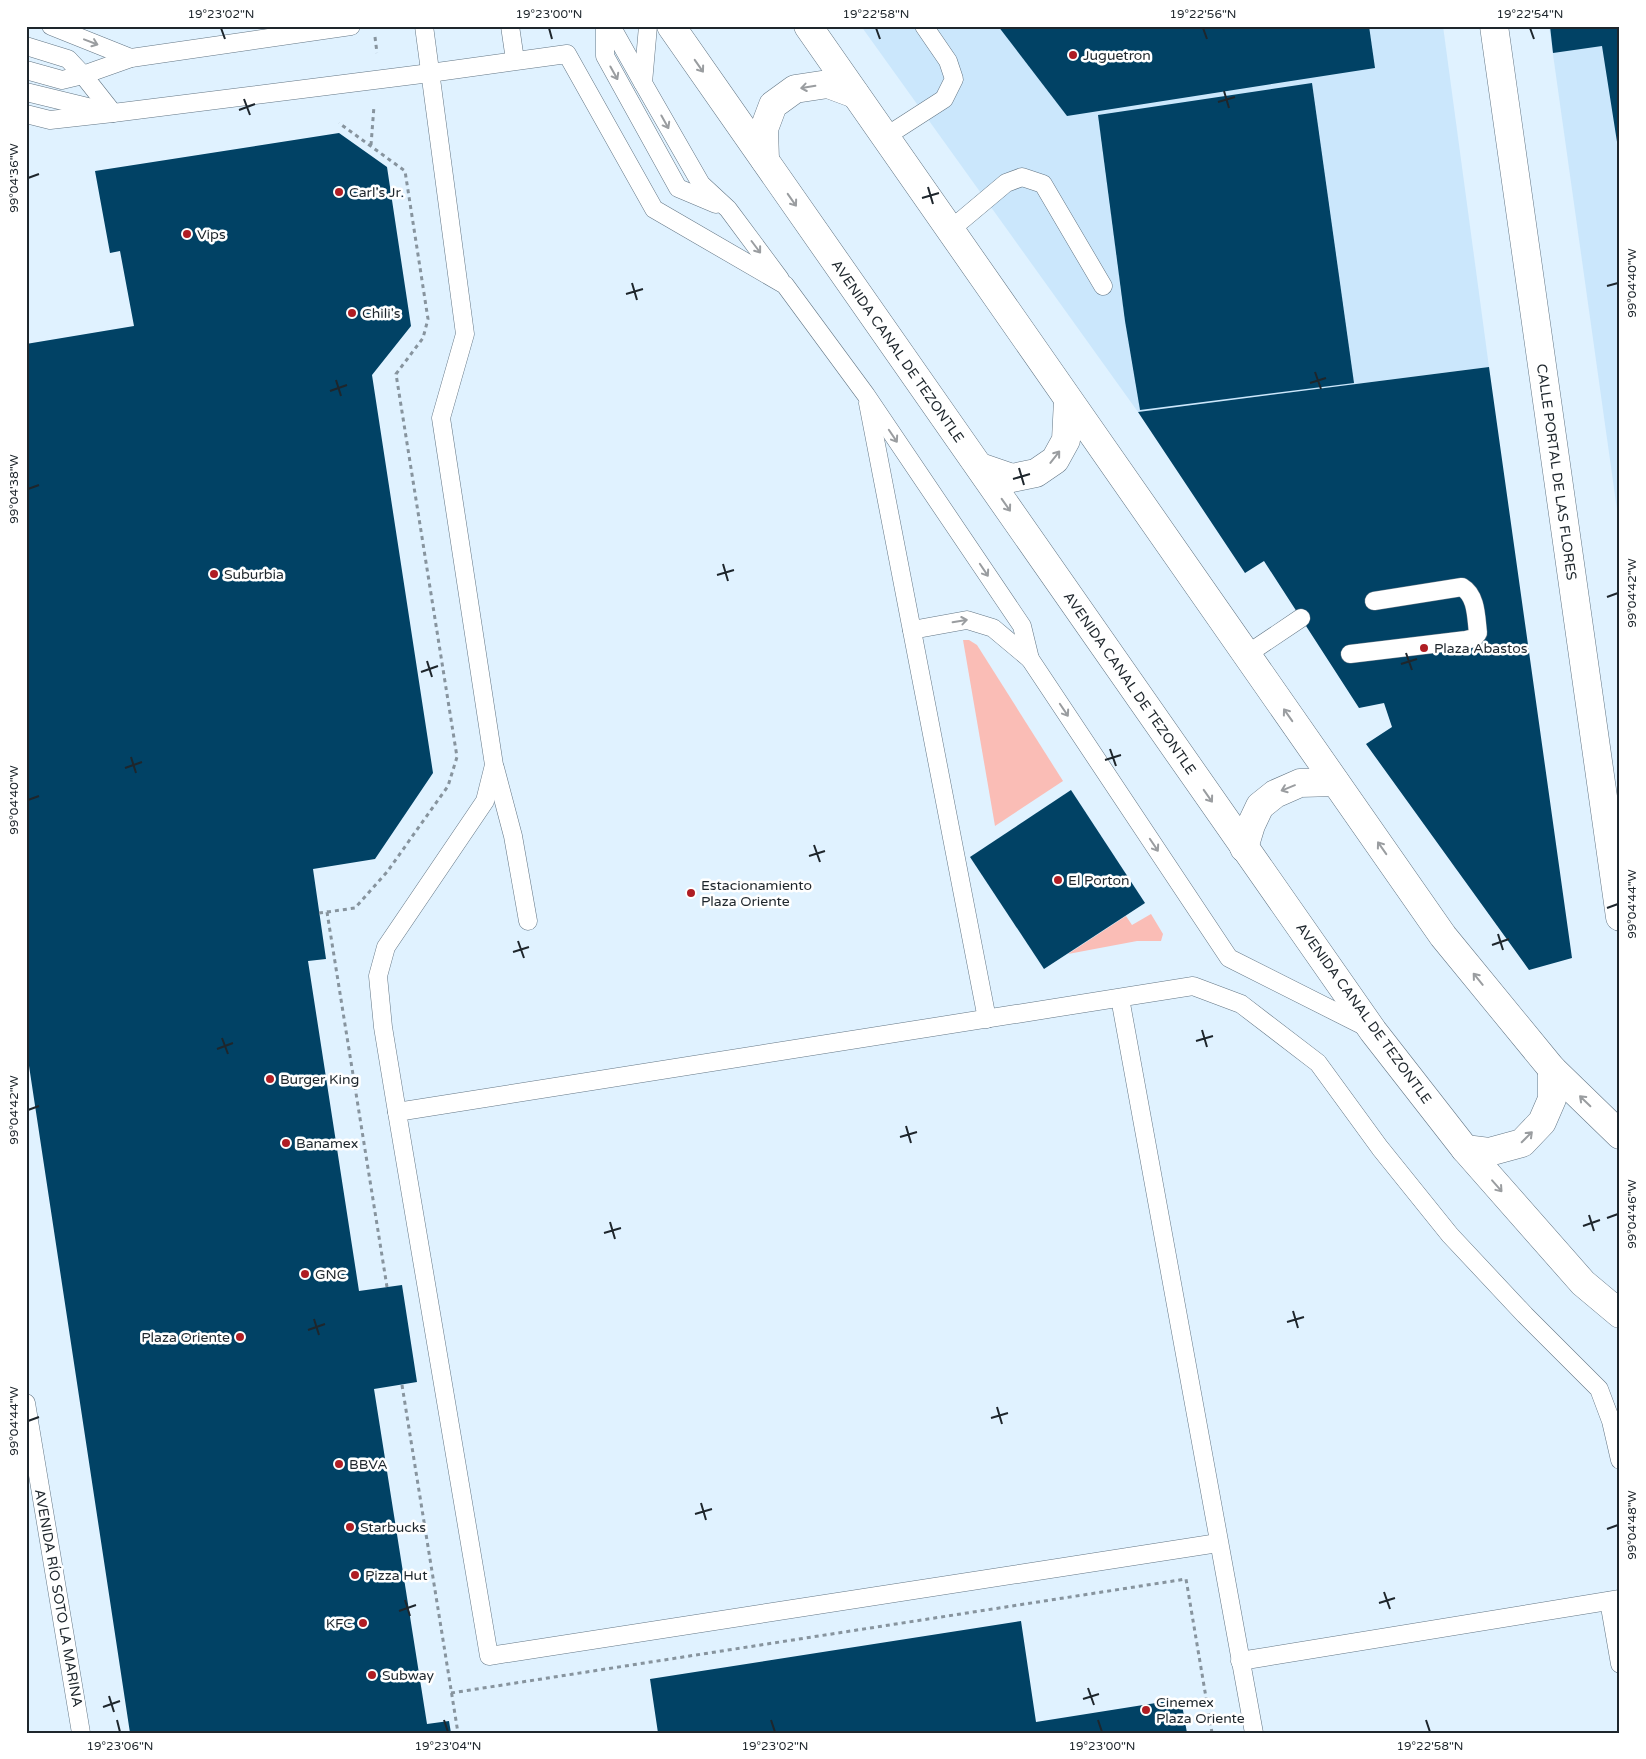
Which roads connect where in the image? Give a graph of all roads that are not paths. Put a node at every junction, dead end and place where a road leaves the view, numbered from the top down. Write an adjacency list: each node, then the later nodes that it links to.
1 (51, 26): 13 (lane, one-way to 13)
2 (351, 26): 13 (lane)
3 (424, 26): 16 (lane)
4 (510, 26): 14 (lane)
5 (605, 26): 25 (lane, one-way to 25)
6 (611, 26): 18 (lane)
7 (648, 26): 18 (lane)
8 (671, 26): 24 (main road, AVENIDA CANAL DE TEZONTLE, one-way to 24)
9 (808, 26): 20 (main road)
10 (924, 26): 23 (lane)
11 (1494, 26): 41 (main road, CALLE PORTAL DE LAS FLORES)
12 (26, 46): 17 (lane)
13 (132, 58): 17 (lane)
14 (515, 60): 16 (lane); 27 (lane)
15 (26, 70): 17 (lane)
16 (430, 73): 22 (lane); 38 (lane)
17 (84, 75): 22 (lane)
18 (643, 83): 25 (lane, one-way to 25)
19 (26, 92): 22 (lane)
20 (855, 94): 23 (main road); 24 (main road, one-way to 24)
21 (26, 114): 22 (lane)
22 (112, 114)
23 (885, 137): 26 (main road)
24 (765, 160): 31 (main road, AVENIDA CANAL DE TEZONTLE, one-way to 31)
25 (728, 209): 27 (lane, one-way to 27)
26 (950, 230): 28 (lane); 30 (main road)
27 (785, 285): 29 (lane)
28 (1103, 286)
29 (866, 395): 34 (lane); 37 (lane, one-way to 37)
30 (1068, 400): 31 (main road, one-way to 30); 36 (main road)
31 (980, 467): 40 (main road, AVENIDA CANAL DE TEZONTLE, one-way to 40)
32 (1374, 601): 35 (lane)
33 (1301, 618): 36 (lane)
34 (912, 630): 37 (lane, one-way to 37); 44 (lane)
35 (1350, 654)
36 (1246, 655): 39 (main road, one-way to 36)
37 (1030, 659): 45 (lane, one-way to 45)
38 (494, 765): 42 (lane); 47 (lane)
39 (1335, 782): 40 (main road, one-way to 40); 46 (main road, one-way to 39)
40 (1244, 848): 45 (main road, AVENIDA CANAL DE TEZONTLE)
41 (1620, 917)
42 (528, 920)
43 (1120, 998): 44 (lane); 52 (lane); 53 (lane)
44 (987, 1019): 47 (lane)
45 (1373, 1030): 49 (main road, AVENIDA CANAL DE TEZONTLE)
46 (1552, 1069): 48 (main road, one-way to 46); 49 (main road, one-way to 46)
47 (397, 1112): 53 (lane)
48 (1620, 1135)
49 (1465, 1149): 50 (main road, AVENIDA CANAL DE TEZONTLE, one-way to 50)
50 (1620, 1314)
51 (26, 1403): 57 (lane, AVENIDA RÍO SOTO LA MARINA)
52 (1620, 1460)
53 (1218, 1543): 55 (lane)
54 (1614, 1600): 55 (lane); 56 (lane)
55 (1240, 1661): 58 (lane)
56 (1620, 1664)
57 (81, 1733)
58 (1254, 1733)

